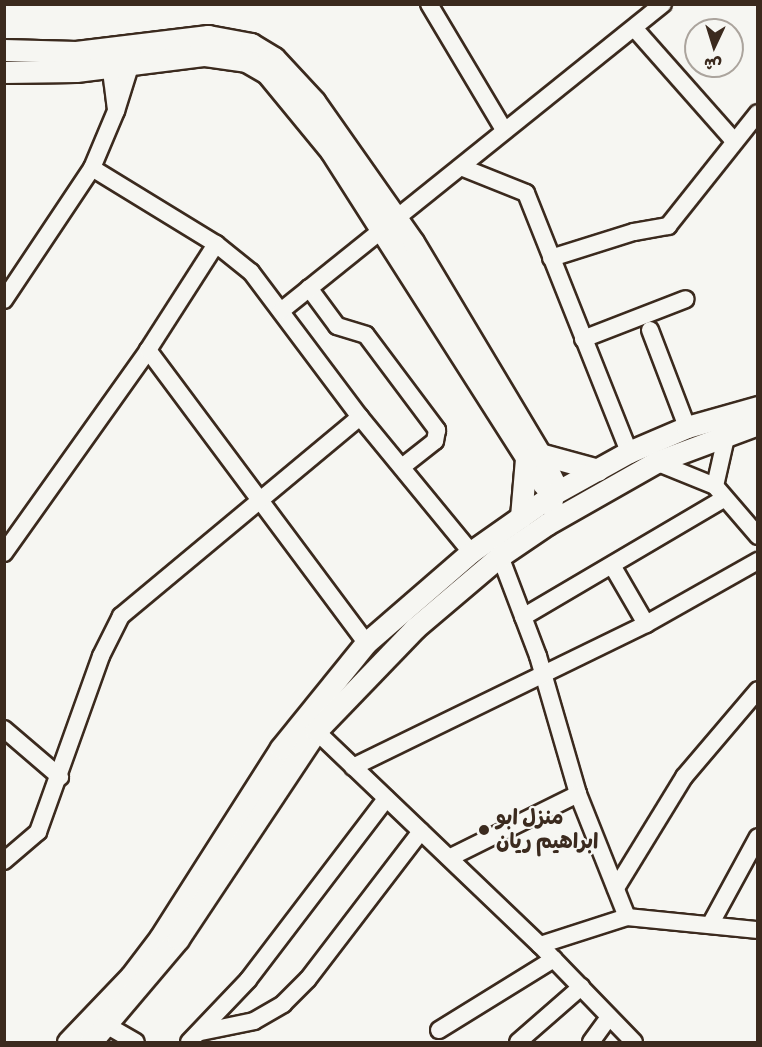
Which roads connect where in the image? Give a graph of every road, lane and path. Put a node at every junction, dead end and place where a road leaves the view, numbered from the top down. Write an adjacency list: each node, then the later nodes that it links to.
1 (663, 4): 3 (street)
2 (438, 8): 10 (street)
3 (636, 29): 10 (street); 11 (street)
4 (4, 50): 6 (main road)
5 (130, 53): 6 (main road); 8 (street); 14 (main road)
6 (109, 57): 7 (main road); 8 (street)
7 (4, 72)
8 (116, 111): 13 (street)
9 (758, 113): 11 (street)
10 (504, 130): 12 (street)
11 (734, 141): 16 (street)
12 (461, 167): 14 (street); 16 (street)
13 (92, 168): 15 (street); 19 (street)
14 (389, 222): 17 (street); 30 (main road)
15 (216, 244): 20 (street); 23 (street)
16 (551, 258): 22 (street)
17 (309, 288): 20 (street); 32 (street)
18 (686, 299): 22 (street)
19 (4, 300)
20 (281, 311): 25 (street)
21 (650, 330): 27 (street)
22 (583, 339): 29 (street)
23 (148, 350): 36 (street); 42 (street)
24 (758, 407): 27 (main road)
25 (360, 417): 32 (street); 36 (street)
26 (758, 424): 28 (main road)
27 (687, 427): 29 (main road)
28 (727, 433): 31 (main road); 34 (street)
29 (629, 452): 33 (main road)
30 (533, 456): 33 (main road); 35 (main road); 38 (main road)
31 (656, 462): 34 (street); 37 (main road)
32 (402, 466): 41 (street)
33 (598, 470): 35 (main road)
34 (720, 492): 40 (street); 45 (street)
35 (555, 494): 37 (main road); 38 (main road); 39 (main road)
36 (258, 501): 48 (street); 54 (street)
37 (584, 502): 39 (main road)
38 (520, 517): 41 (main road)
39 (547, 524): 43 (main road)
40 (758, 536)
41 (471, 552): 48 (main road)
42 (4, 553)
43 (500, 556): 46 (street); 52 (main road)
44 (758, 561): 47 (street)
45 (613, 567): 46 (street); 47 (street)
46 (523, 617): 49 (street)
47 (646, 624): 49 (street)
48 (366, 643): 72 (main road)
49 (543, 673): 53 (street); 55 (street)
50 (758, 690): 61 (street)
51 (4, 729): 54 (street)
52 (316, 731): 53 (street); 69 (main road)
53 (353, 767): 56 (street)
54 (60, 777): 60 (street)
55 (578, 794): 59 (street); 61 (street)
56 (386, 799): 57 (street); 71 (street)
57 (422, 831): 59 (street); 71 (street)
58 (758, 837): 63 (street)
59 (451, 857): 65 (street)
60 (4, 861)
61 (616, 888): 62 (street)
62 (627, 917): 63 (street); 65 (street)
63 (710, 925): 64 (street)
64 (758, 930)
65 (540, 945): 66 (street)
66 (554, 959): 67 (street); 70 (street)
67 (581, 987): 68 (street); 75 (street)
68 (609, 1017): 76 (street); 77 (street)
69 (108, 1026): 73 (main road); 74 (street)
70 (439, 1030)
71 (195, 1037)
72 (68, 1042)
73 (91, 1042)
74 (136, 1042)
75 (518, 1042)
76 (591, 1042)
77 (634, 1042)

